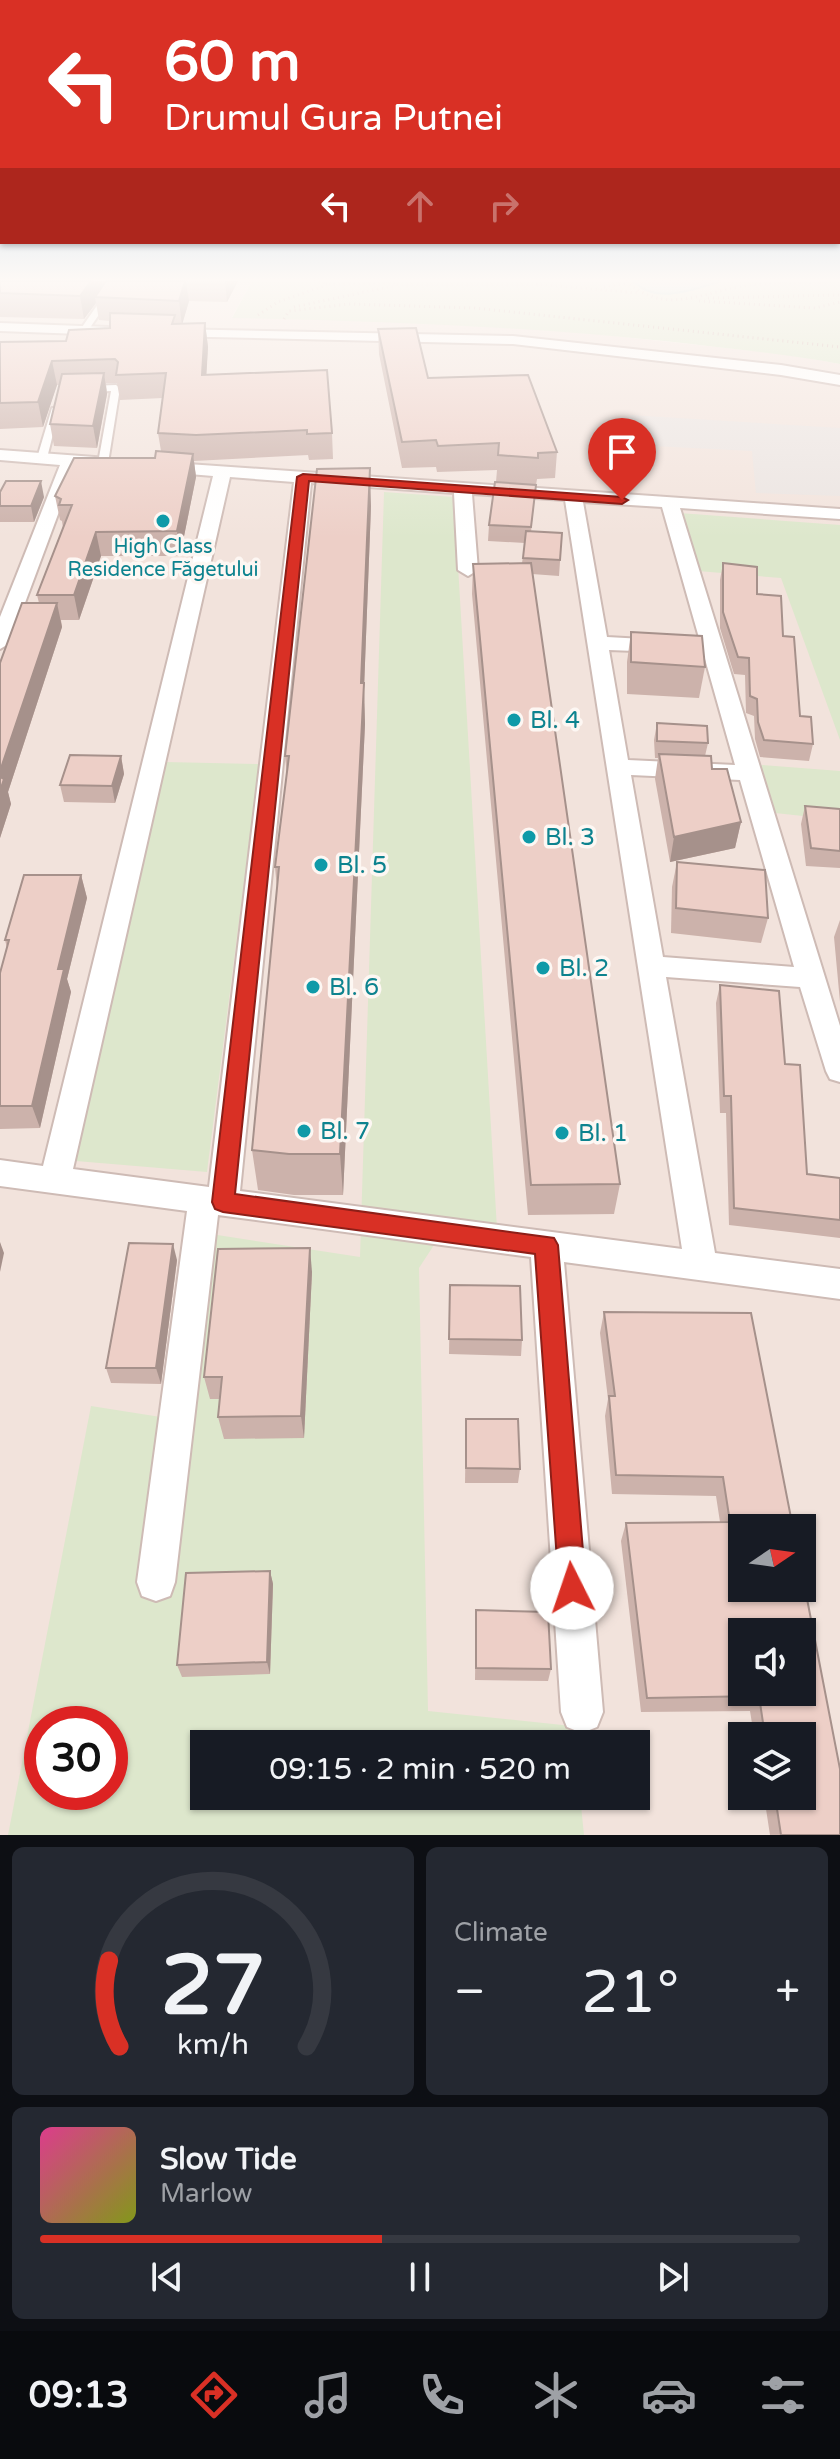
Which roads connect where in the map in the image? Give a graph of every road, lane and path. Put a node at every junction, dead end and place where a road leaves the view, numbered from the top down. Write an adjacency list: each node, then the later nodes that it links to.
1 (736, 367): 2 (street)
2 (840, 380)
3 (74, 389): 8 (lane)
4 (57, 403): 6 (lane)
5 (0, 455): 6 (street)
6 (42, 458): 7 (street)
7 (70, 460): 8 (street); 16 (street)
8 (103, 463): 9 (street)
9 (223, 471): 10 (street); 25 (street)
10 (303, 477): 11 (street); 26 (street)
11 (463, 489): 12 (street); 15 (street)
12 (573, 497): 13 (street); 17 (street)
13 (670, 504): 14 (street); 18 (street)
14 (840, 514)
15 (468, 570)
16 (0, 643)
17 (597, 643): 18 (street); 19 (street)
18 (711, 648): 20 (street)
19 (618, 767): 20 (street); 21 (street)
20 (748, 773): 22 (street)
21 (651, 966): 22 (street); 28 (street)
22 (810, 978): 23 (street)
23 (840, 1071)
24 (0, 1173): 25 (street)
25 (55, 1180): 26 (street)
26 (214, 1201): 27 (street); 30 (street)
27 (546, 1245): 28 (street); 31 (street)
28 (701, 1266): 29 (street)
29 (840, 1284)
30 (156, 1582)
31 (582, 1712)

